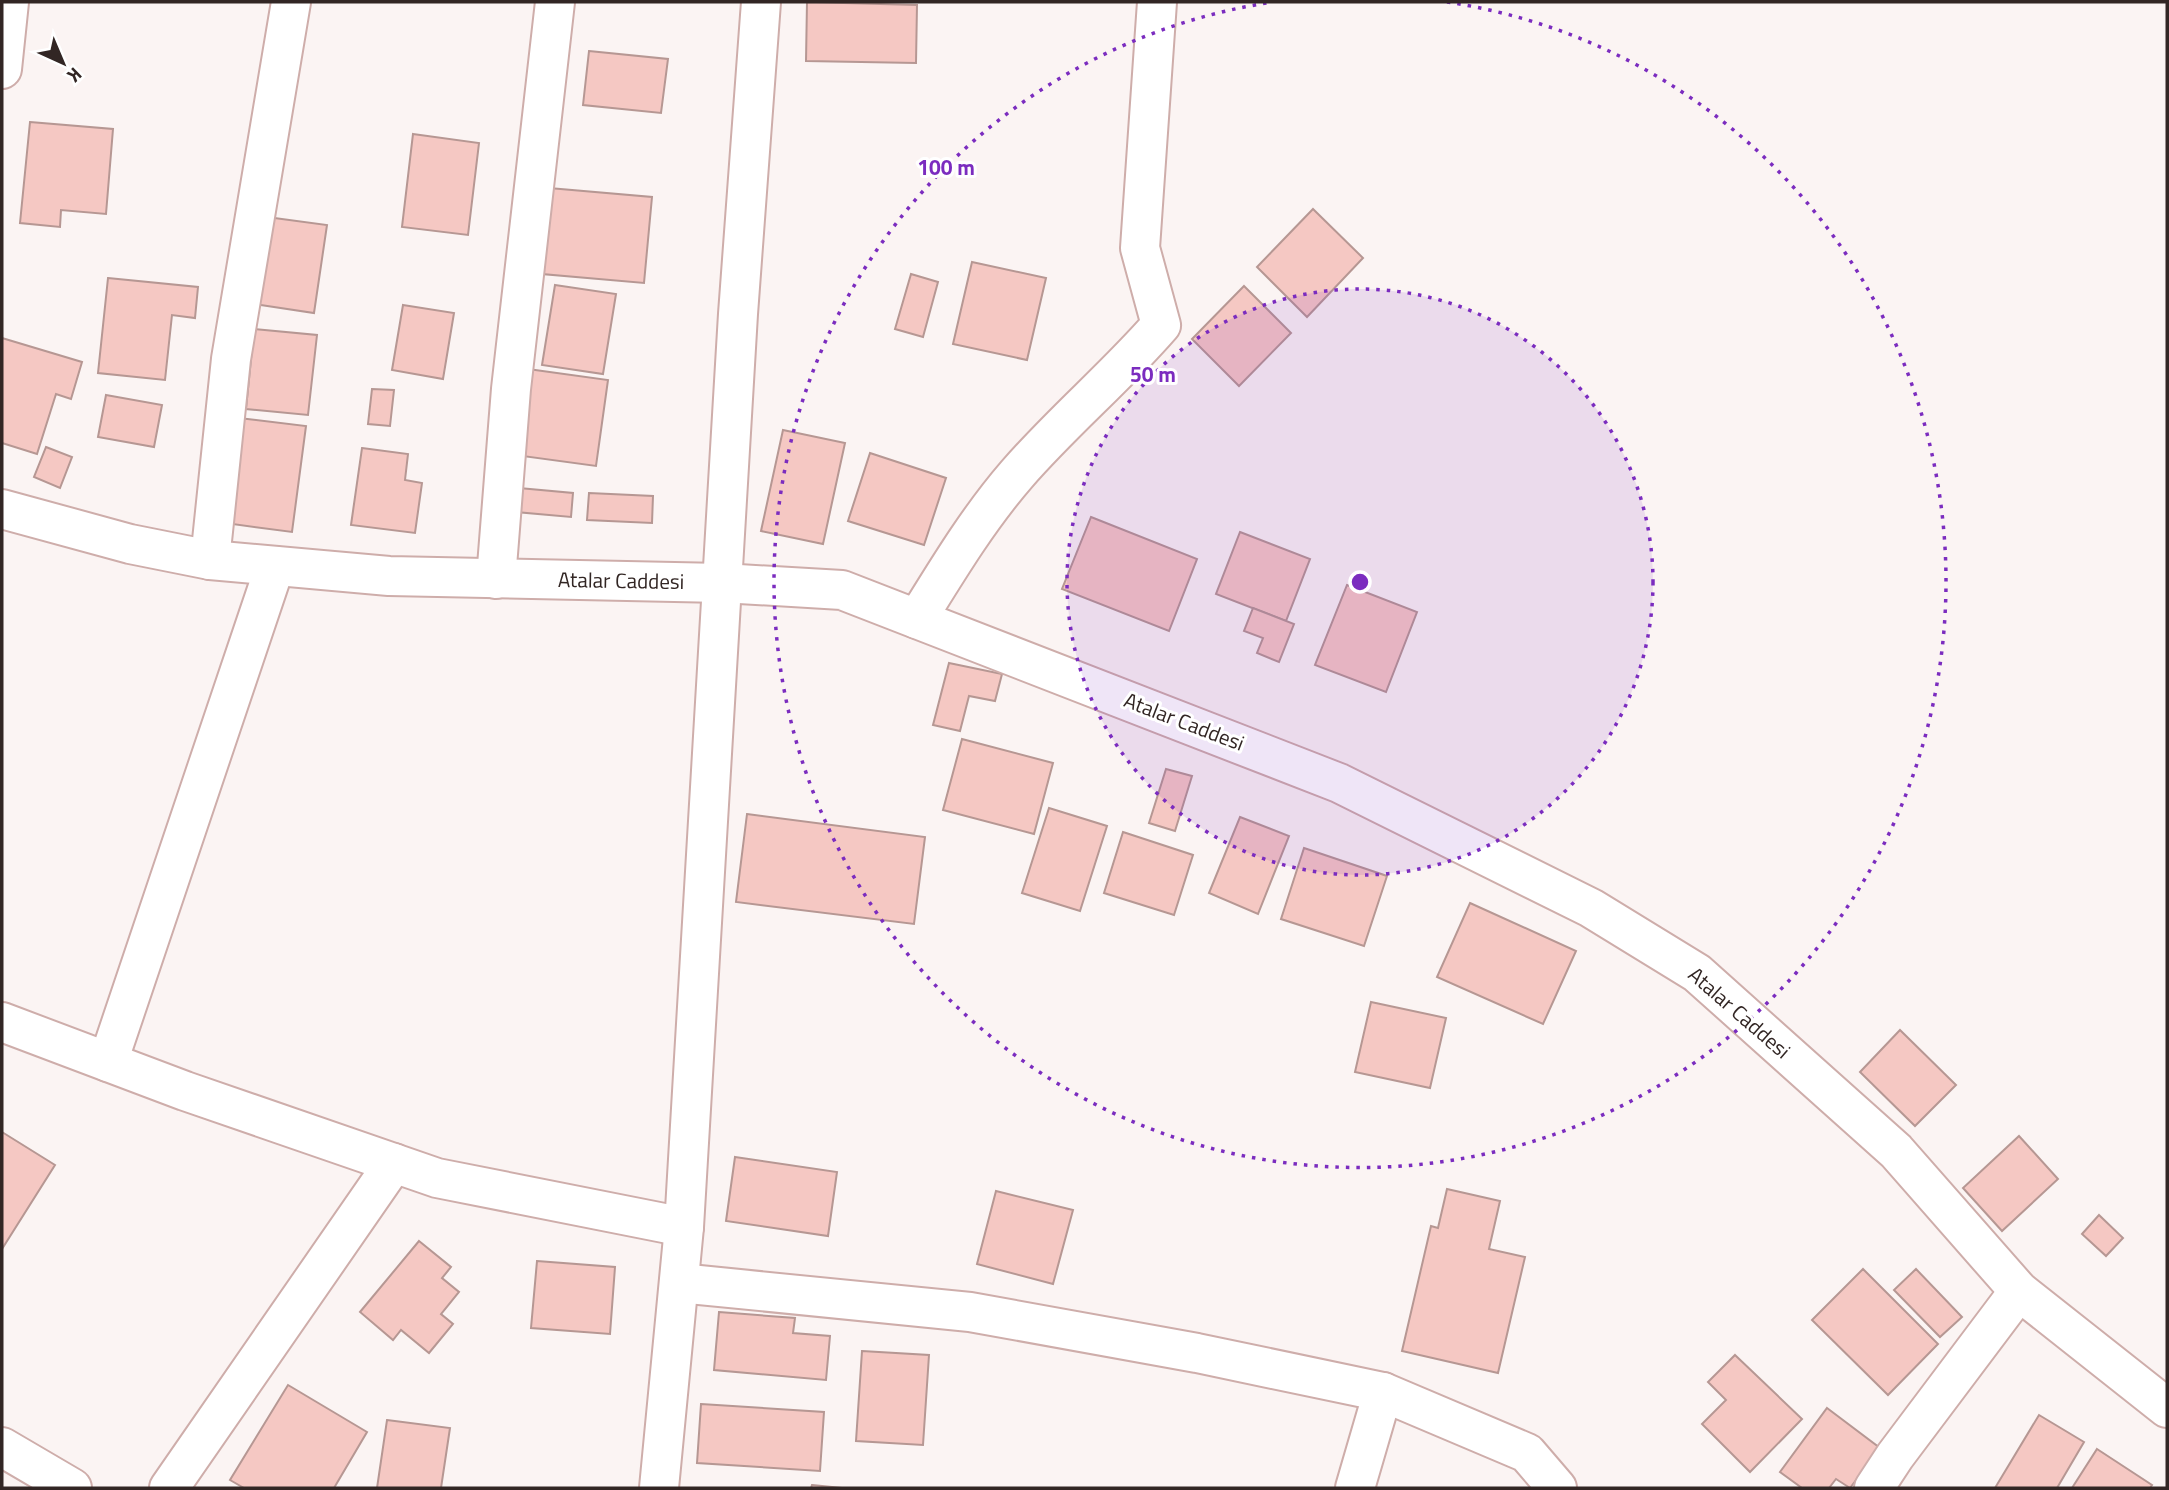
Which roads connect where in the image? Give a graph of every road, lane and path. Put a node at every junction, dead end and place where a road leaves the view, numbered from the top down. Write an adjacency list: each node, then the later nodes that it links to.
1 (9, 2): 6 (street)
2 (291, 2): 8 (street)
3 (555, 2): 10 (street)
4 (761, 2): 11 (street)
5 (1157, 2): 12 (street)
6 (2, 69)
7 (2, 509): 8 (street, Atalar Caddesi)
8 (210, 560): 9 (street, Atalar Caddesi)
9 (275, 566): 10 (street, Atalar Caddesi); 14 (street)
10 (496, 579): 11 (street, Atalar Caddesi)
11 (722, 583): 12 (street, Atalar Caddesi); 16 (street)
12 (917, 619): 18 (street, Atalar Caddesi)
13 (2, 1022): 14 (street)
14 (108, 1062): 15 (street)
15 (394, 1163): 16 (street); 23 (street)
16 (684, 1227): 17 (street)
17 (679, 1283): 19 (street); 24 (street)
18 (2019, 1291): 20 (street, Atalar Caddesi); 27 (street)
19 (1383, 1392): 25 (street); 26 (street)
20 (2167, 1408)
21 (2, 1447): 22 (street)
22 (72, 1488)
23 (169, 1488)
24 (659, 1488)
25 (1355, 1488)
26 (1556, 1488)
27 (1874, 1488)

